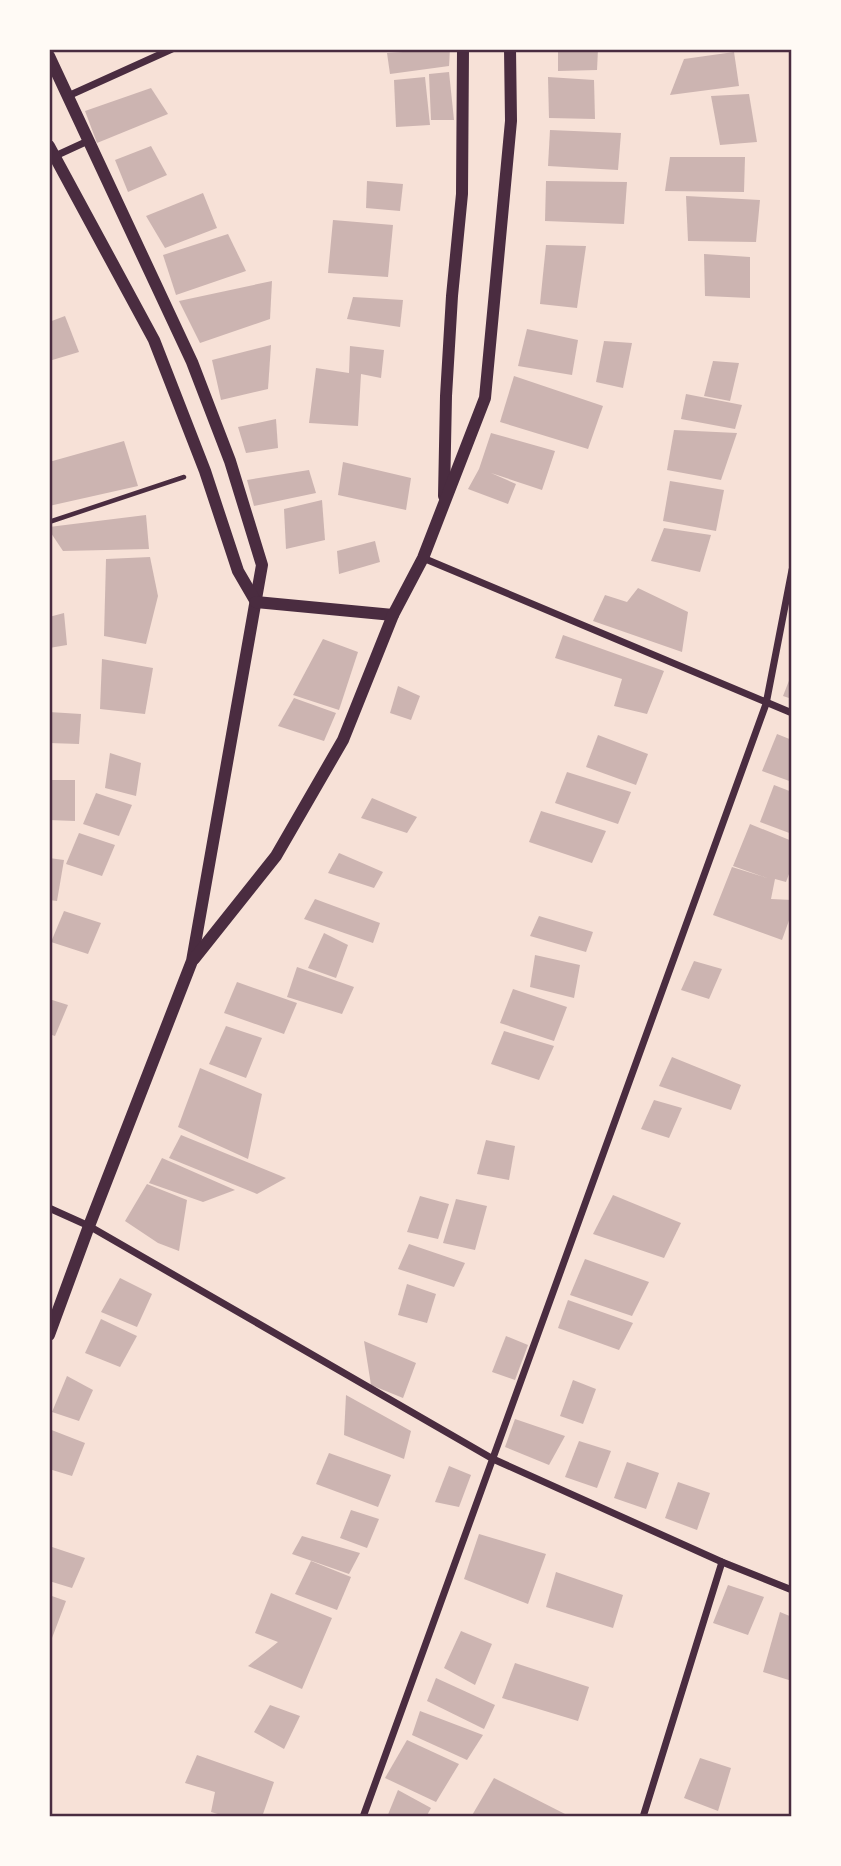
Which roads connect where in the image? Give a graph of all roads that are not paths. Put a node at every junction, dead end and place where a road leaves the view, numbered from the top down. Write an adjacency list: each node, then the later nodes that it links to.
1 (172, 49): 5 (street)
2 (463, 49): 8 (street)
3 (510, 49): 8 (street)
4 (49, 56): 5 (street)
5 (68, 96): 6 (street)
6 (90, 140): 7 (street); 11 (street)
7 (51, 154): 11 (street)
8 (444, 503): 9 (street)
9 (423, 558): 12 (street); 13 (street)
10 (792, 570): 13 (street)
11 (256, 602): 12 (street); 15 (street)
12 (393, 615): 15 (street)
13 (766, 704): 14 (street); 19 (street)
14 (792, 713)
15 (192, 961): 17 (street)
16 (49, 1208): 17 (street)
17 (89, 1226): 18 (street); 19 (street)
18 (49, 1335)
19 (493, 1459): 20 (street); 22 (street)
20 (722, 1562): 21 (street); 23 (street)
21 (792, 1590)
22 (363, 1817)
23 (643, 1817)

